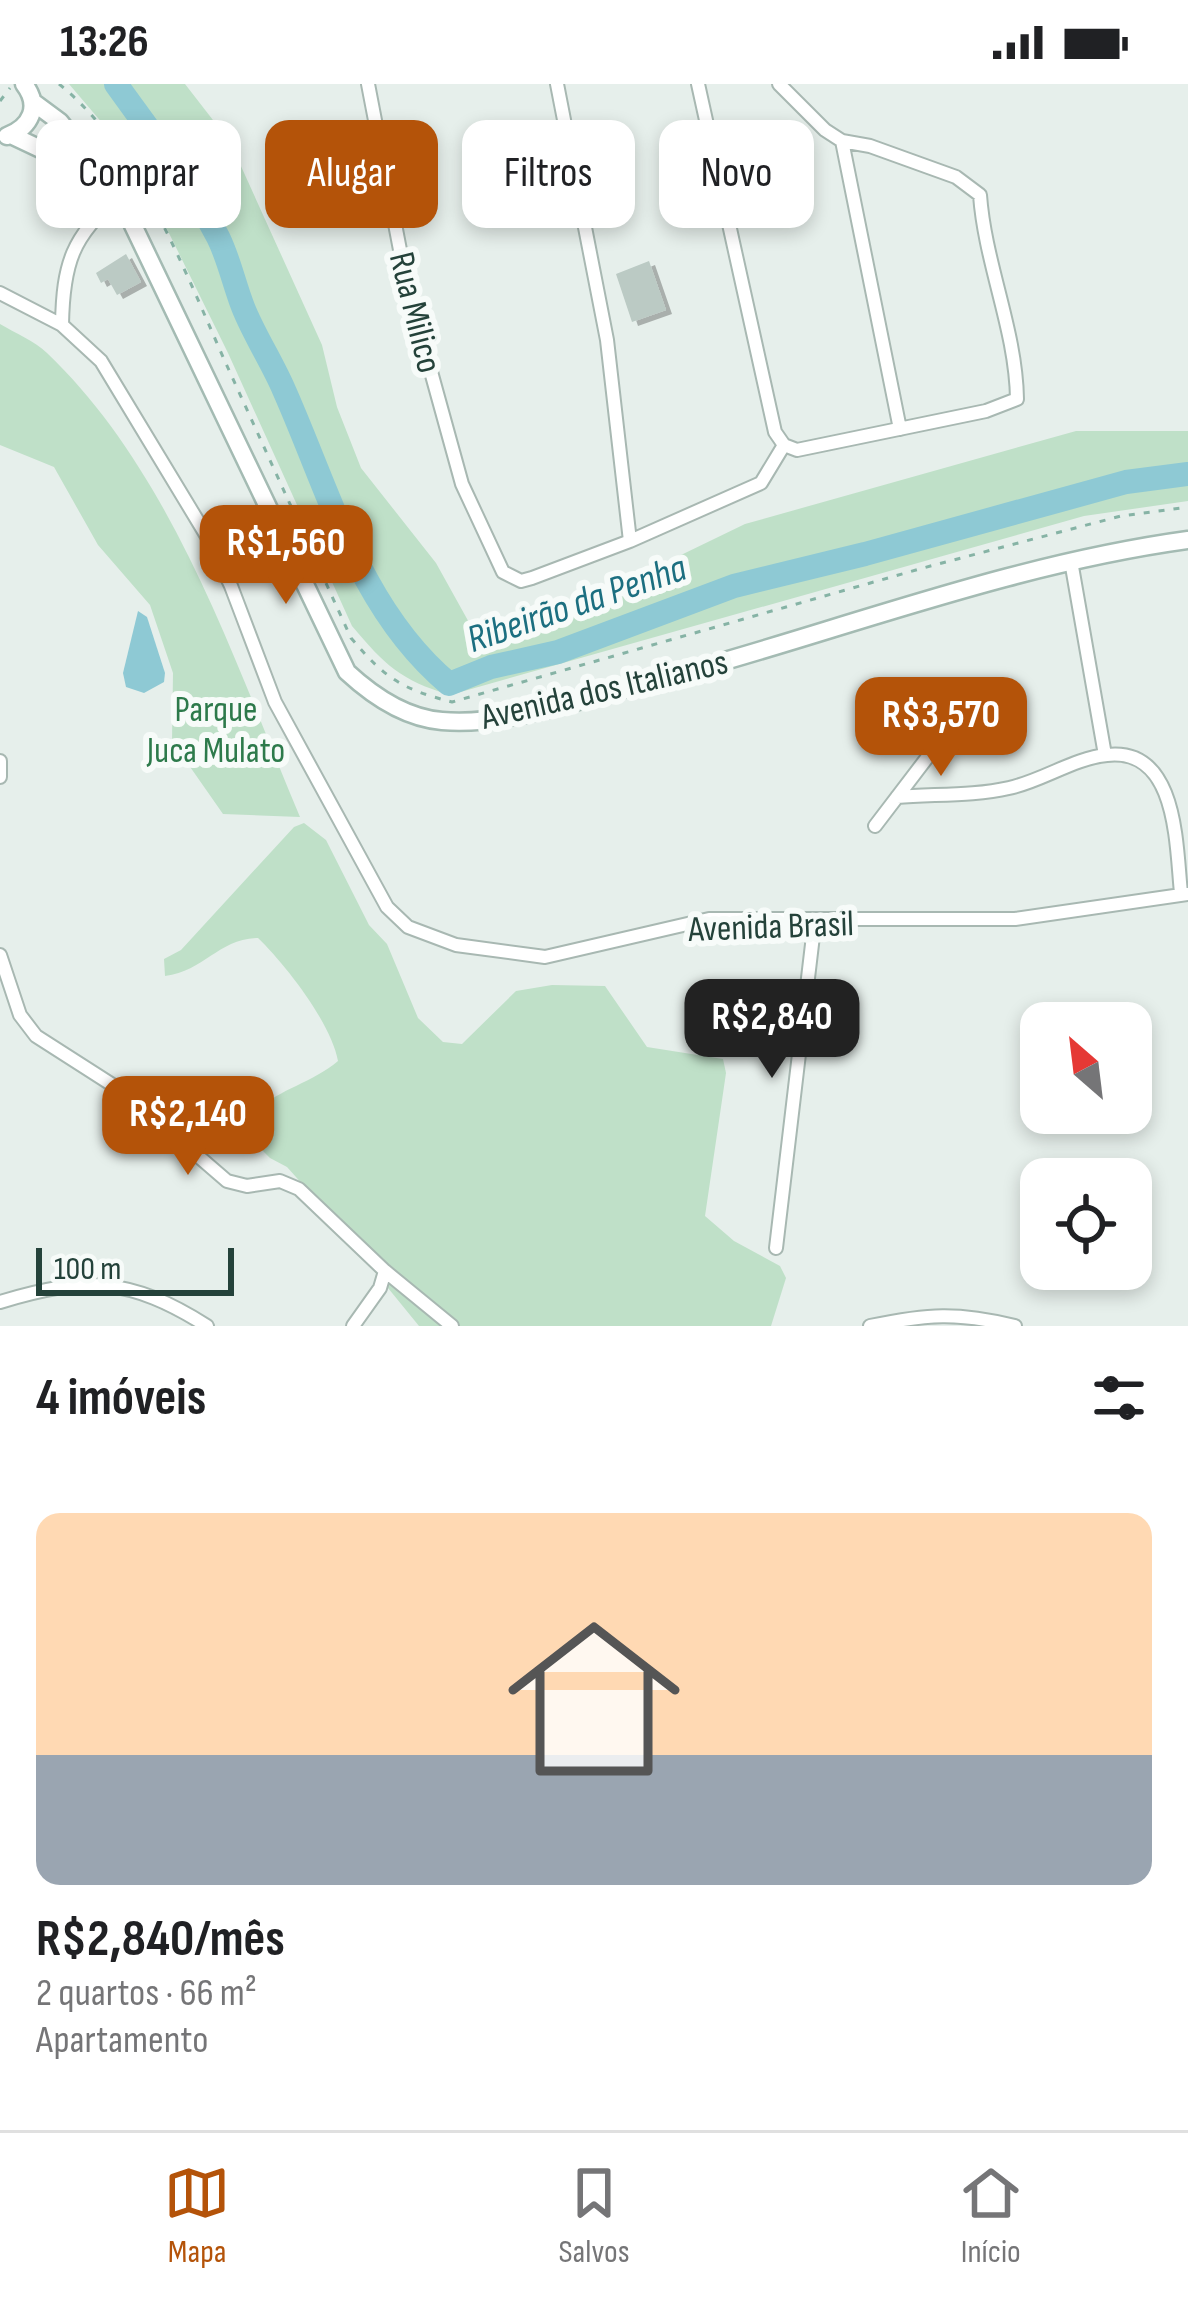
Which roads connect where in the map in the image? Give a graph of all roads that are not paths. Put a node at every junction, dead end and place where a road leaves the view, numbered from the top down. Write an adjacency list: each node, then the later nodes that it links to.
1 (368, 84): 17 (street, Rua Milico)
2 (557, 84): 17 (street)
3 (698, 84): 15 (street)
4 (779, 84): 8 (street)
5 (31, 91): 6 (main road, Avenida dos Italianos); 7 (main road)
6 (58, 120)
7 (6, 136): 9 (main road)
8 (842, 141): 14 (street); 14 (street)
9 (36, 151)
10 (85, 228): 13 (street)
11 (133, 228): 18 (main road, Avenida dos Italianos)
12 (0, 293): 13 (street, Avenida Brasil)
13 (62, 325): 26 (street, Avenida Brasil)
14 (900, 429): 15 (street)
15 (784, 445): 17 (street)
16 (1188, 540): 18 (main road, Avenida dos Italianos)
17 (631, 541)
18 (1072, 561): 20 (street)
19 (968, 704): 23 (street)
20 (1105, 755): 23 (street); 25 (street)
21 (0, 761): 22 (street)
22 (0, 777)
23 (897, 797): 24 (street)
24 (875, 826)
25 (1185, 894): 26 (street, Avenida Brasil)
26 (815, 919): 28 (street)
27 (0, 955): 29 (street)
28 (776, 1248)
29 (385, 1271): 32 (street); 33 (street)
30 (0, 1302): 31 (street)
31 (206, 1326)
32 (353, 1326)
33 (452, 1326)
34 (870, 1326): 35 (street)
35 (1015, 1326)

